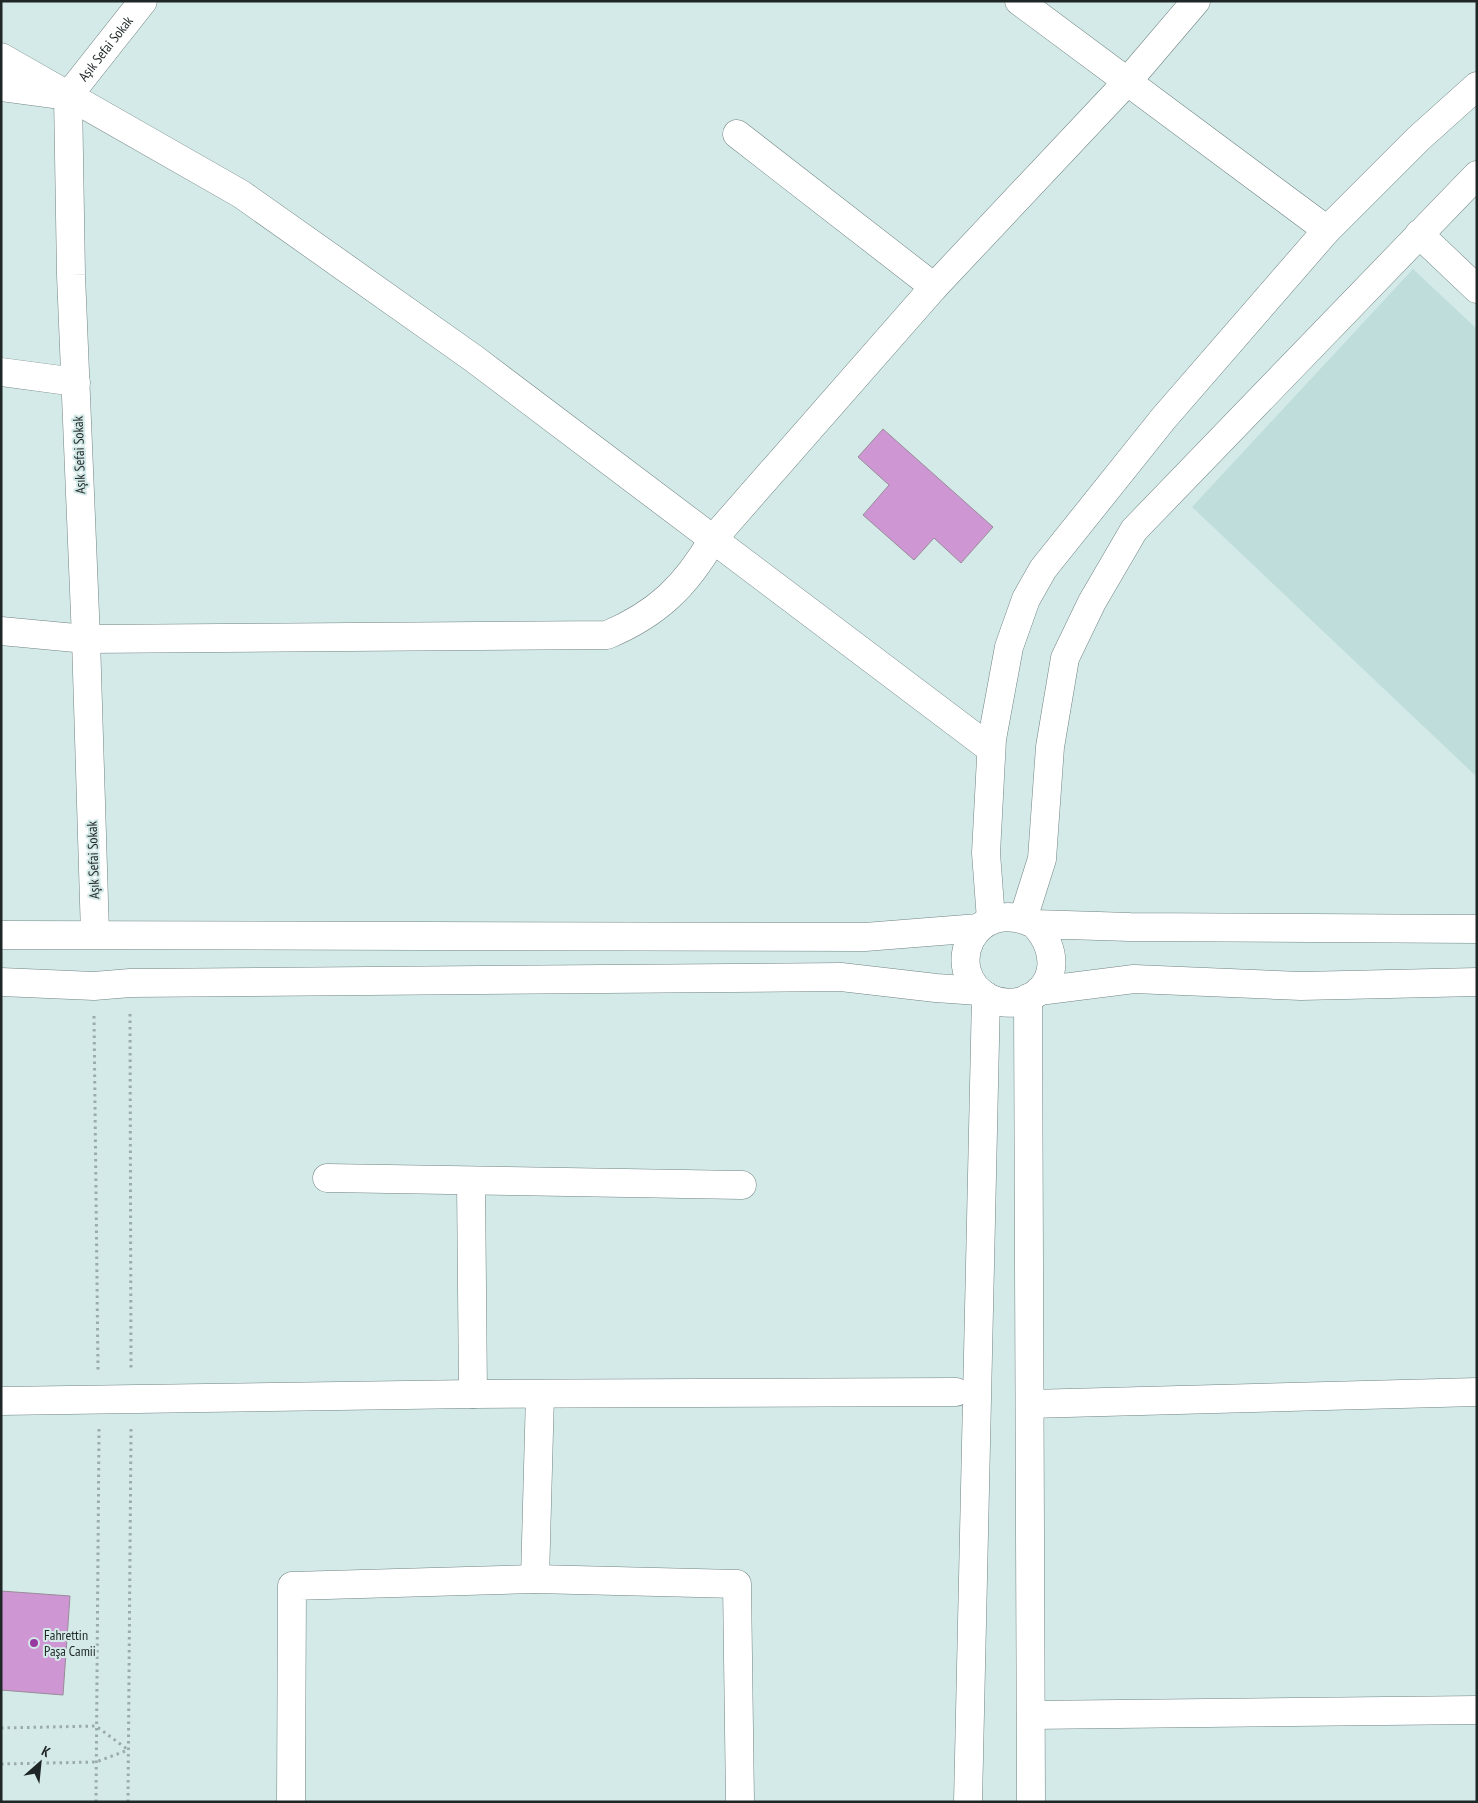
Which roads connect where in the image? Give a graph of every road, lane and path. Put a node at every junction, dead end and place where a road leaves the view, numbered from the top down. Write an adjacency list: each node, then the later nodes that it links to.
1 (143, 1): 8 (street, Aşık Sefai Sokak)
2 (1020, 1): 5 (street)
3 (1196, 1): 5 (street)
4 (1, 57): 8 (street)
5 (1127, 82): 11 (street); 13 (street)
6 (1477, 86): 11 (street)
7 (1, 87): 8 (street)
8 (68, 96): 16 (street, Aşık Sefai Sokak); 17 (street)
9 (737, 134): 13 (street)
10 (1477, 174): 12 (street)
11 (1327, 230): 20 (street)
12 (1419, 234): 14 (street); 21 (street)
13 (934, 287): 17 (street)
14 (1477, 289)
15 (1, 372): 16 (street)
16 (76, 382): 19 (street, Aşık Sefai Sokak)
17 (713, 539): 19 (street); 20 (street)
18 (1, 631): 19 (street)
19 (86, 639): 24 (street, Aşık Sefai Sokak)
20 (991, 749): 22 (street)
21 (1028, 921): 22 (street); 23 (street); 29 (street)
22 (985, 924): 24 (street); 28 (street)
23 (1477, 929)
24 (95, 934): 25 (street)
25 (1, 936)
26 (1, 982): 28 (street)
27 (1477, 982): 29 (street)
28 (982, 994): 29 (street); 46 (street)
29 (1034, 995): 38 (street)
30 (327, 1178): 31 (street)
31 (471, 1181): 32 (street); 35 (street)
32 (742, 1185)
33 (956, 1392): 36 (street)
34 (1477, 1392): 38 (street)
35 (473, 1394): 36 (street); 37 (street)
36 (540, 1394): 39 (street)
37 (1, 1401)
38 (1030, 1404): 41 (street)
39 (535, 1579): 44 (street); 45 (street)
40 (1477, 1710): 41 (street)
41 (1031, 1714): 47 (street)
42 (1, 1728): 43 (path)
43 (1, 1764)
44 (290, 1802)
45 (740, 1802)
46 (968, 1802)
47 (1031, 1802)

